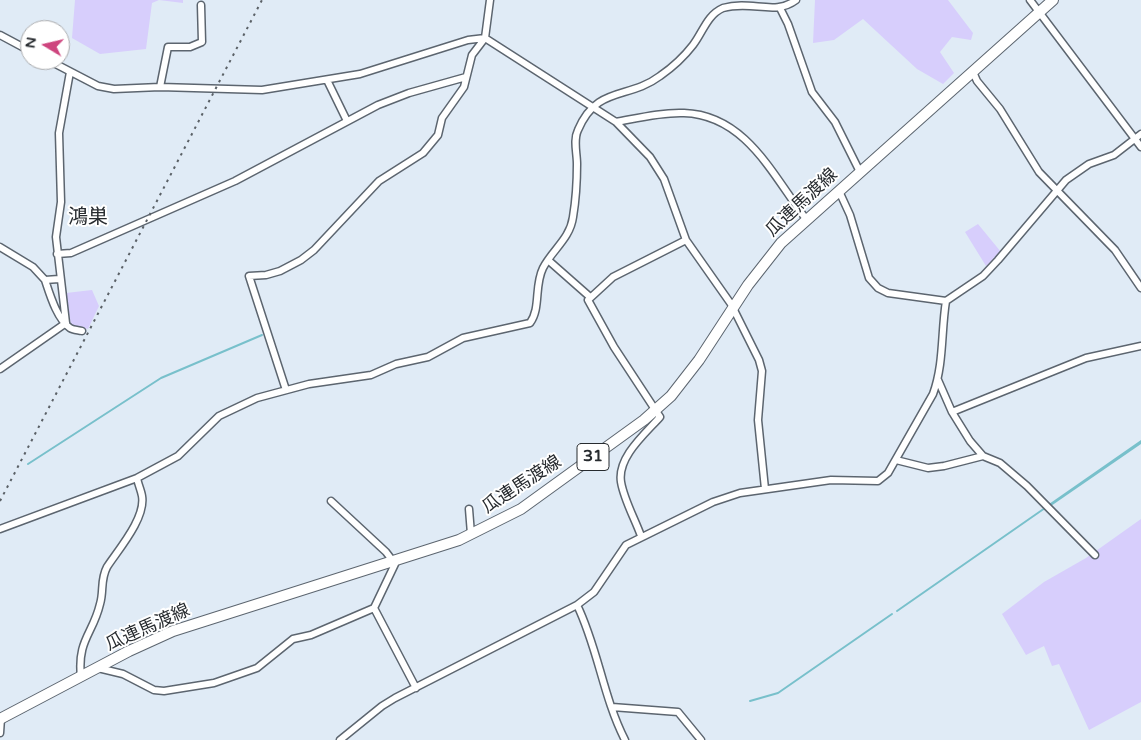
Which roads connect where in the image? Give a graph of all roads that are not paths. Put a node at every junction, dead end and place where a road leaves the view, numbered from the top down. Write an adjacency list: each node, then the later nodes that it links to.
1 (490, 0): 9 (street)
2 (796, 0): 6 (street)
3 (1030, 0): 7 (street)
4 (1053, 0): 7 (main road, 瓜連馬渡線 / 31)
5 (201, 5): 16 (street)
6 (780, 8): 17 (street); 22 (street)
7 (1039, 14): 13 (main road, 瓜連馬渡線 / 31); 20 (street)
8 (0, 35): 10 (street)
9 (485, 38): 14 (street); 15 (street); 17 (street)
10 (20, 46)
11 (66, 70): 12 (street)
12 (70, 72): 16 (street); 28 (street)
13 (973, 72): 22 (main road, 瓜連馬渡線 / 31); 24 (street)
14 (466, 77): 18 (street); 41 (street)
15 (327, 80): 16 (street); 18 (street)
16 (160, 87)
17 (592, 107): 19 (street); 29 (street)
18 (347, 121): 28 (street)
19 (616, 122): 25 (street); 26 (street)
20 (1139, 136): 21 (street); 24 (street)
21 (1141, 147)
22 (860, 172): 23 (main road, 瓜連馬渡線 / 31)
23 (839, 190): 25 (main road, 瓜連馬渡線 / 31); 34 (street)
24 (1058, 192): 32 (street); 34 (street)
25 (806, 219): 35 (main road, 瓜連馬渡線 / 31)
26 (686, 240): 33 (street); 35 (street)
27 (0, 247): 31 (street)
28 (57, 254): 30 (street)
29 (548, 260): 33 (street); 41 (street)
30 (59, 279): 31 (street); 36 (street)
31 (45, 280): 36 (street)
32 (1141, 288)
33 (590, 297): 42 (street)
34 (946, 301): 40 (street)
35 (733, 308): 42 (main road, 瓜連馬渡線 / 31); 47 (street)
36 (66, 323): 37 (street); 39 (street)
37 (82, 331)
38 (1141, 346): 43 (street)
39 (0, 369)
40 (938, 380): 43 (street); 45 (street)
41 (286, 390): 46 (street)
42 (656, 410): 51 (main road, 瓜連馬渡線 / 31); 52 (street)
43 (952, 412): 44 (street)
44 (983, 456): 45 (street); 53 (street)
45 (896, 460): 47 (street)
46 (137, 478): 50 (street); 58 (street)
47 (765, 490): 52 (street)
48 (331, 501): 54 (street)
49 (469, 509): 51 (street)
50 (0, 529)
51 (471, 534): 54 (main road, 瓜連馬渡線 / 31)
52 (641, 536): 55 (street)
53 (1095, 555)
54 (392, 561): 56 (street); 57 (main road, 瓜連馬渡線 / 31)
55 (577, 605): 59 (street); 60 (street)
56 (374, 608): 57 (street); 59 (street)
57 (98, 668): 58 (main road, 瓜連馬渡線 / 31)
58 (81, 677): 61 (main road, 瓜連馬渡線 / 31)
59 (416, 688): 63 (street)
60 (612, 707): 64 (street); 65 (street)
61 (0, 719): 62 (street)
62 (0, 733)
63 (340, 740)
64 (625, 740)
65 (701, 740)

